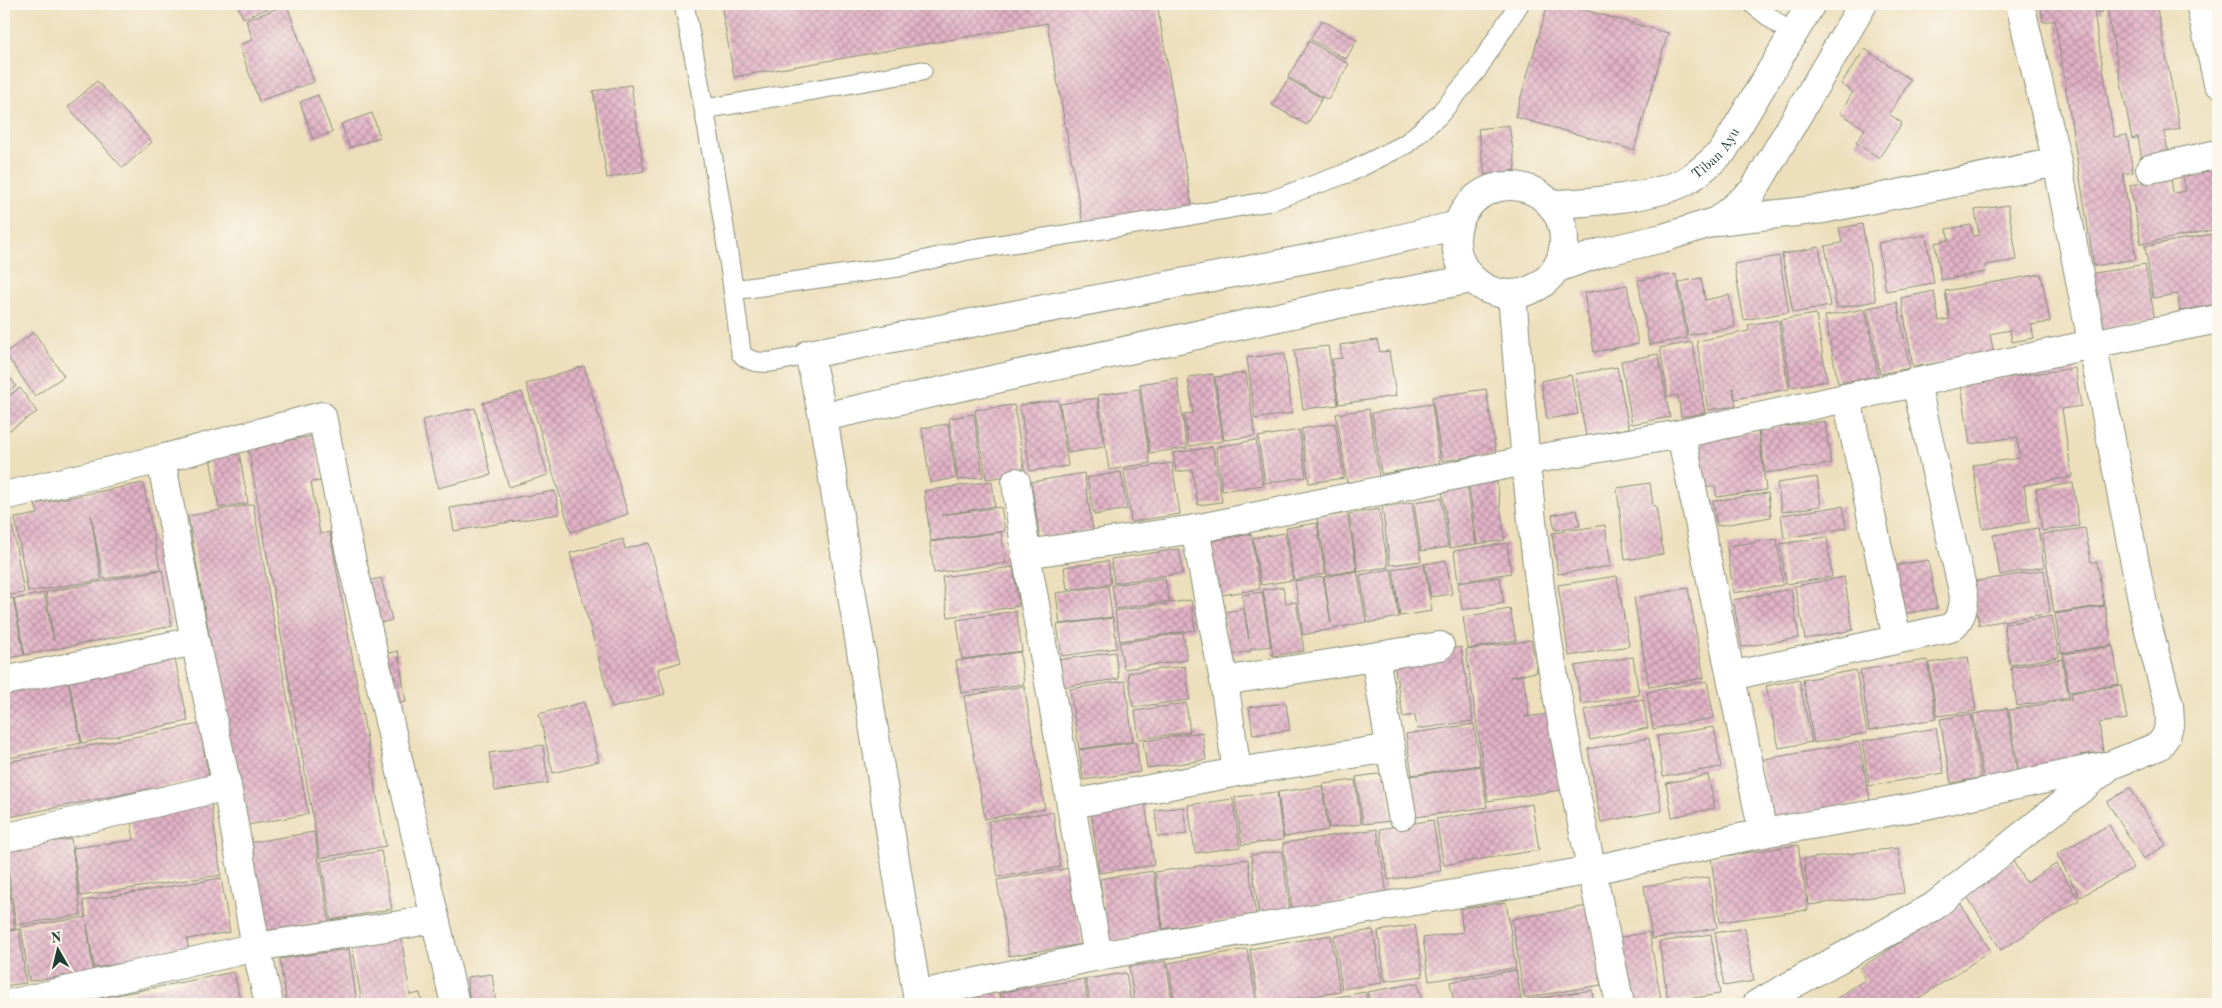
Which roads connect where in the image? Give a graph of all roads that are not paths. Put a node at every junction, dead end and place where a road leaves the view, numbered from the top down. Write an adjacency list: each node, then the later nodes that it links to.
1 (684, 4): 11 (lane)
2 (1519, 4): 20 (lane)
3 (1753, 4): 8 (lane)
4 (1811, 4): 8 (street, Tiban Ayu)
5 (1863, 4): 16 (street)
6 (2020, 4): 13 (street)
7 (2207, 12): 10 (street)
8 (1792, 35): 15 (street, Tiban Ayu)
9 (922, 71): 11 (lane)
10 (2218, 83)
11 (705, 109): 20 (lane)
12 (2218, 154): 14 (street)
13 (2057, 162): 16 (street); 23 (street)
14 (2150, 169)
15 (1552, 204): 17 (street); 18 (street)
16 (1717, 221): 18 (street)
17 (1458, 225): 19 (street); 24 (street)
18 (1557, 268): 21 (street)
19 (1472, 279): 21 (street); 27 (street)
20 (734, 290): 24 (lane)
21 (1512, 294): 30 (street)
22 (2218, 319): 23 (street)
23 (2092, 344): 25 (street); 43 (street)
24 (809, 354): 27 (street)
25 (1916, 383): 26 (street); 35 (street)
26 (1846, 399): 28 (street); 35 (street)
27 (823, 417): 54 (street)
28 (1681, 434): 30 (street); 39 (street)
29 (161, 459): 32 (street); 36 (street); 51 (street)
30 (1524, 460): 33 (street); 50 (street)
31 (1016, 482): 34 (street)
32 (4, 496)
33 (1195, 529): 34 (street); 41 (street)
34 (1026, 554): 46 (street)
35 (1897, 639): 39 (street)
36 (194, 641): 40 (street); 45 (street)
37 (1440, 646): 38 (street)
38 (1375, 656): 41 (street); 42 (street)
39 (1731, 676): 48 (street)
40 (4, 681)
41 (1224, 681): 44 (street)
42 (1391, 748): 44 (street); 47 (street)
43 (2111, 765): 48 (street); 59 (street)
44 (1237, 772): 46 (street)
45 (227, 786): 49 (street); 52 (street)
46 (1072, 804): 53 (street)
47 (1402, 815)
48 (1763, 833): 50 (street)
49 (4, 838)
50 (1592, 870): 53 (street); 58 (street)
51 (435, 918): 52 (street); 57 (street)
52 (256, 947): 55 (street); 56 (street)
53 (1098, 956): 54 (street)
54 (922, 1000)
55 (9, 1004)
56 (270, 1004)
57 (455, 1004)
58 (1620, 1004)
59 (1757, 1004)

